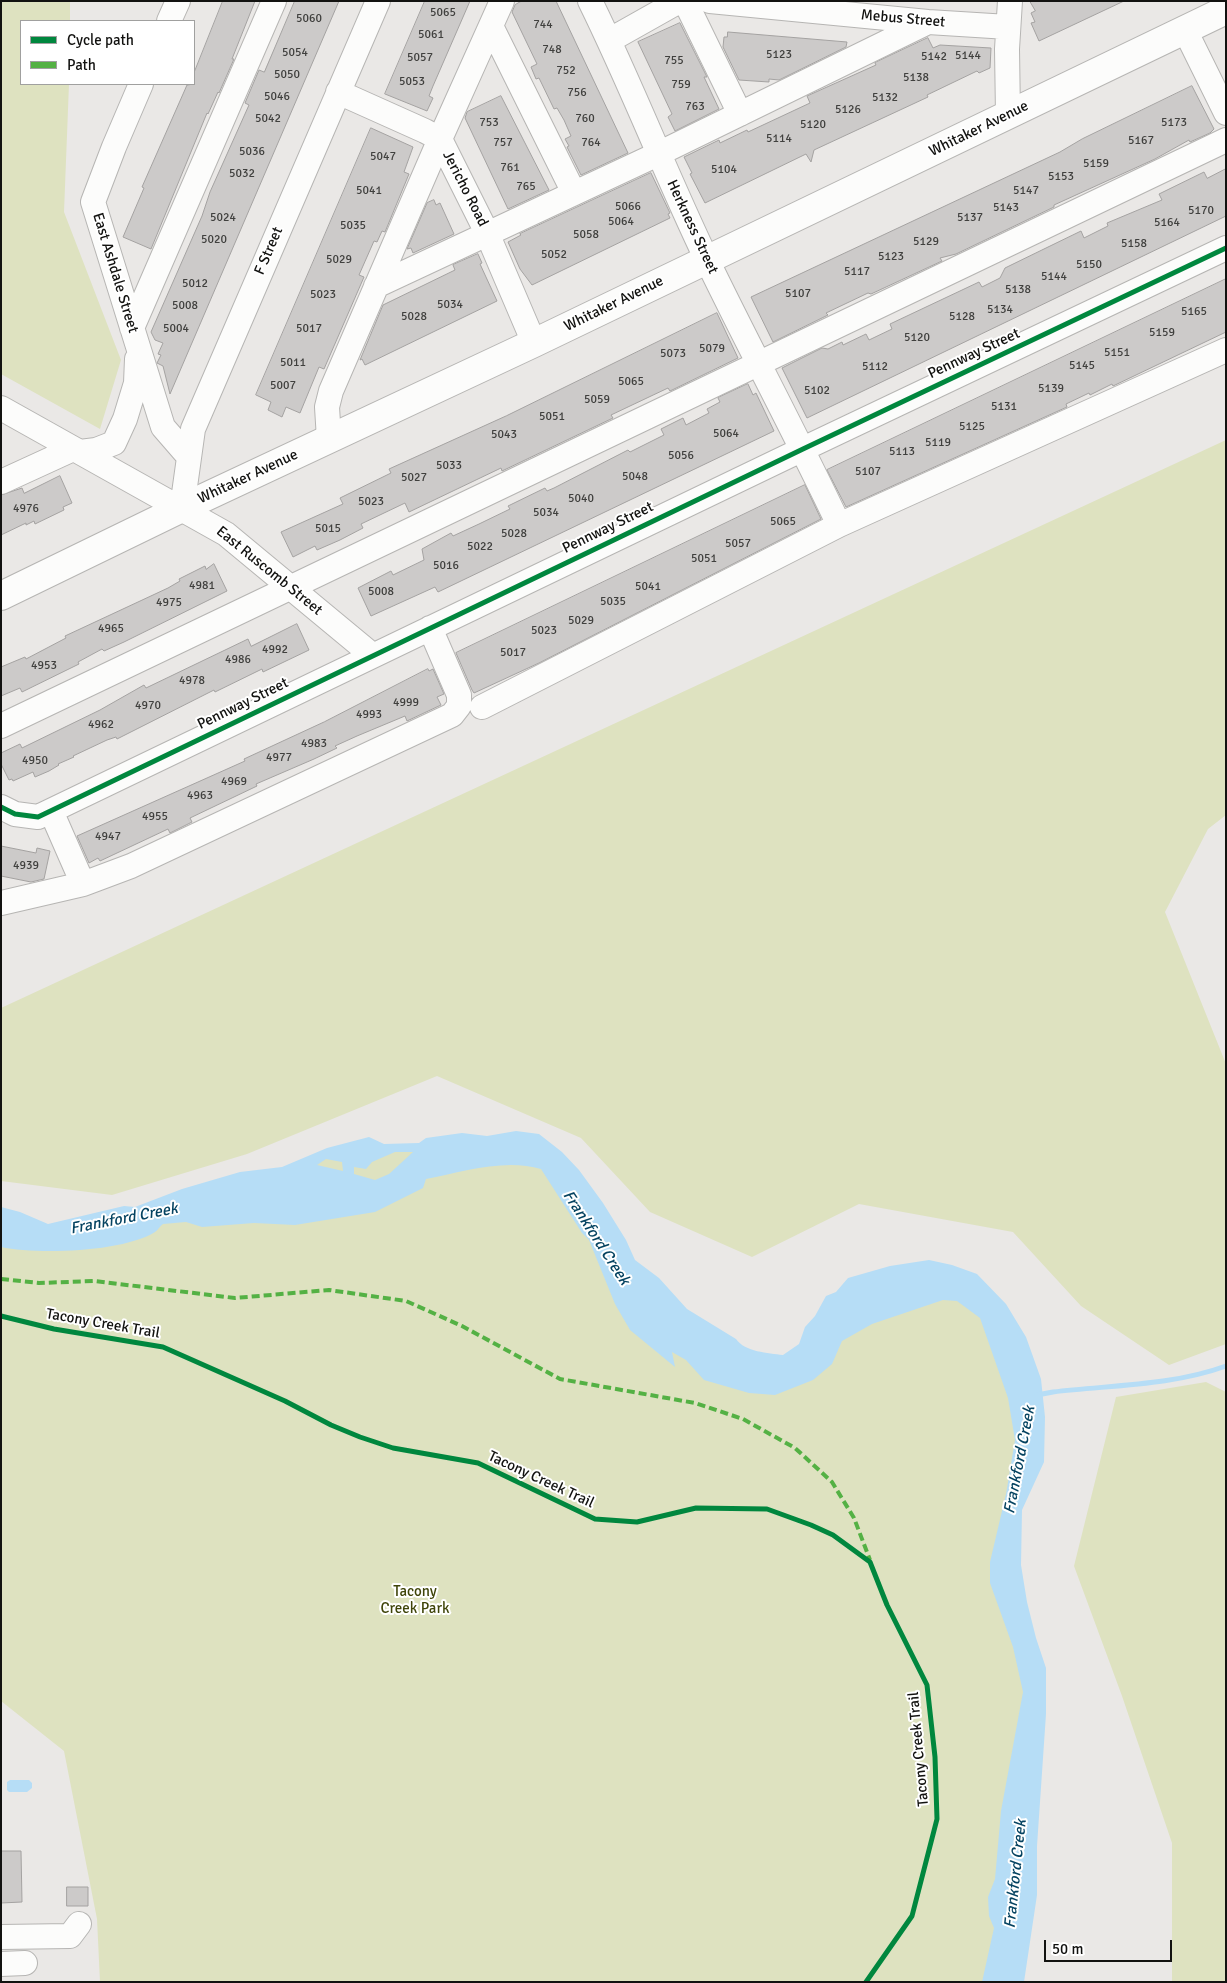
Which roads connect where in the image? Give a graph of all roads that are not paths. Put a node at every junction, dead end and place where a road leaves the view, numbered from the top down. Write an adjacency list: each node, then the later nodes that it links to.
1 (178, 1): 10 (street)
2 (274, 1): 29 (street)
3 (378, 1): 17 (street, F Street)
4 (502, 1): 12 (street)
5 (590, 1): 15 (street, Herkness Street)
6 (686, 1): 15 (street); 19 (street)
7 (710, 1): 11 (street, Mebus Street)
8 (1010, 1): 13 (street)
9 (1226, 10): 14 (main road, Whitaker Avenue)
10 (169, 20)
11 (928, 22): 13 (street, Mebus Street); 19 (street)
12 (491, 26): 21 (street); 24 (street)
13 (1008, 27): 20 (street)
14 (1185, 30): 18 (street); 20 (main road, Whitaker Avenue)
15 (610, 40): 23 (street, Herkness Street)
16 (141, 85): 29 (street, East Ashdale Street)
17 (338, 92): 21 (street, Jericho Road); 37 (street, F Street)
18 (1226, 113)
19 (740, 114): 23 (street)
20 (1008, 115): 27 (main road, Whitaker Avenue)
21 (440, 139): 25 (street, Jericho Road); 28 (street)
22 (1226, 140): 32 (street)
23 (658, 154): 24 (street); 27 (street, Herkness Street)
24 (574, 193): 25 (street)
25 (487, 232): 28 (street); 30 (street, Jericho Road)
26 (1226, 248): 35 (street, Pennway Street)
27 (707, 259): 30 (main road, Whitaker Avenue); 32 (street, Herkness Street)
28 (376, 286): 34 (street)
29 (135, 338): 36 (street); 37 (street, East Ashdale Street)
30 (534, 343): 34 (main road, Whitaker Avenue)
31 (1226, 350): 40 (street)
32 (758, 363): 35 (street, Herkness Street); 41 (street)
33 (1, 408): 36 (street, East Ruscomb Street)
34 (329, 439): 39 (main road, Whitaker Avenue)
35 (803, 449): 40 (street, Herkness Street); 43 (street, Pennway Street)
36 (77, 450): 38 (street); 39 (street, East Ruscomb Street)
37 (189, 457): 39 (street, F Street)
38 (1, 482)
39 (182, 508): 41 (street, East Ruscomb Street); 42 (main road, Whitaker Avenue)
40 (839, 525): 45 (street)
41 (292, 589): 44 (street, East Ruscomb Street); 46 (street)
42 (1, 596)
43 (430, 628): 44 (street, Pennway Street); 49 (street)
44 (372, 656): 48 (street, Pennway Street)
45 (482, 707)
46 (1, 726)
47 (1, 807): 48 (street, Pennway Street)
48 (51, 811): 49 (street)
49 (84, 884): 50 (street)
50 (1, 903)
51 (79, 1924): 52 (street)
52 (1, 1937)
53 (25, 1963): 54 (street)
54 (1, 1964)

